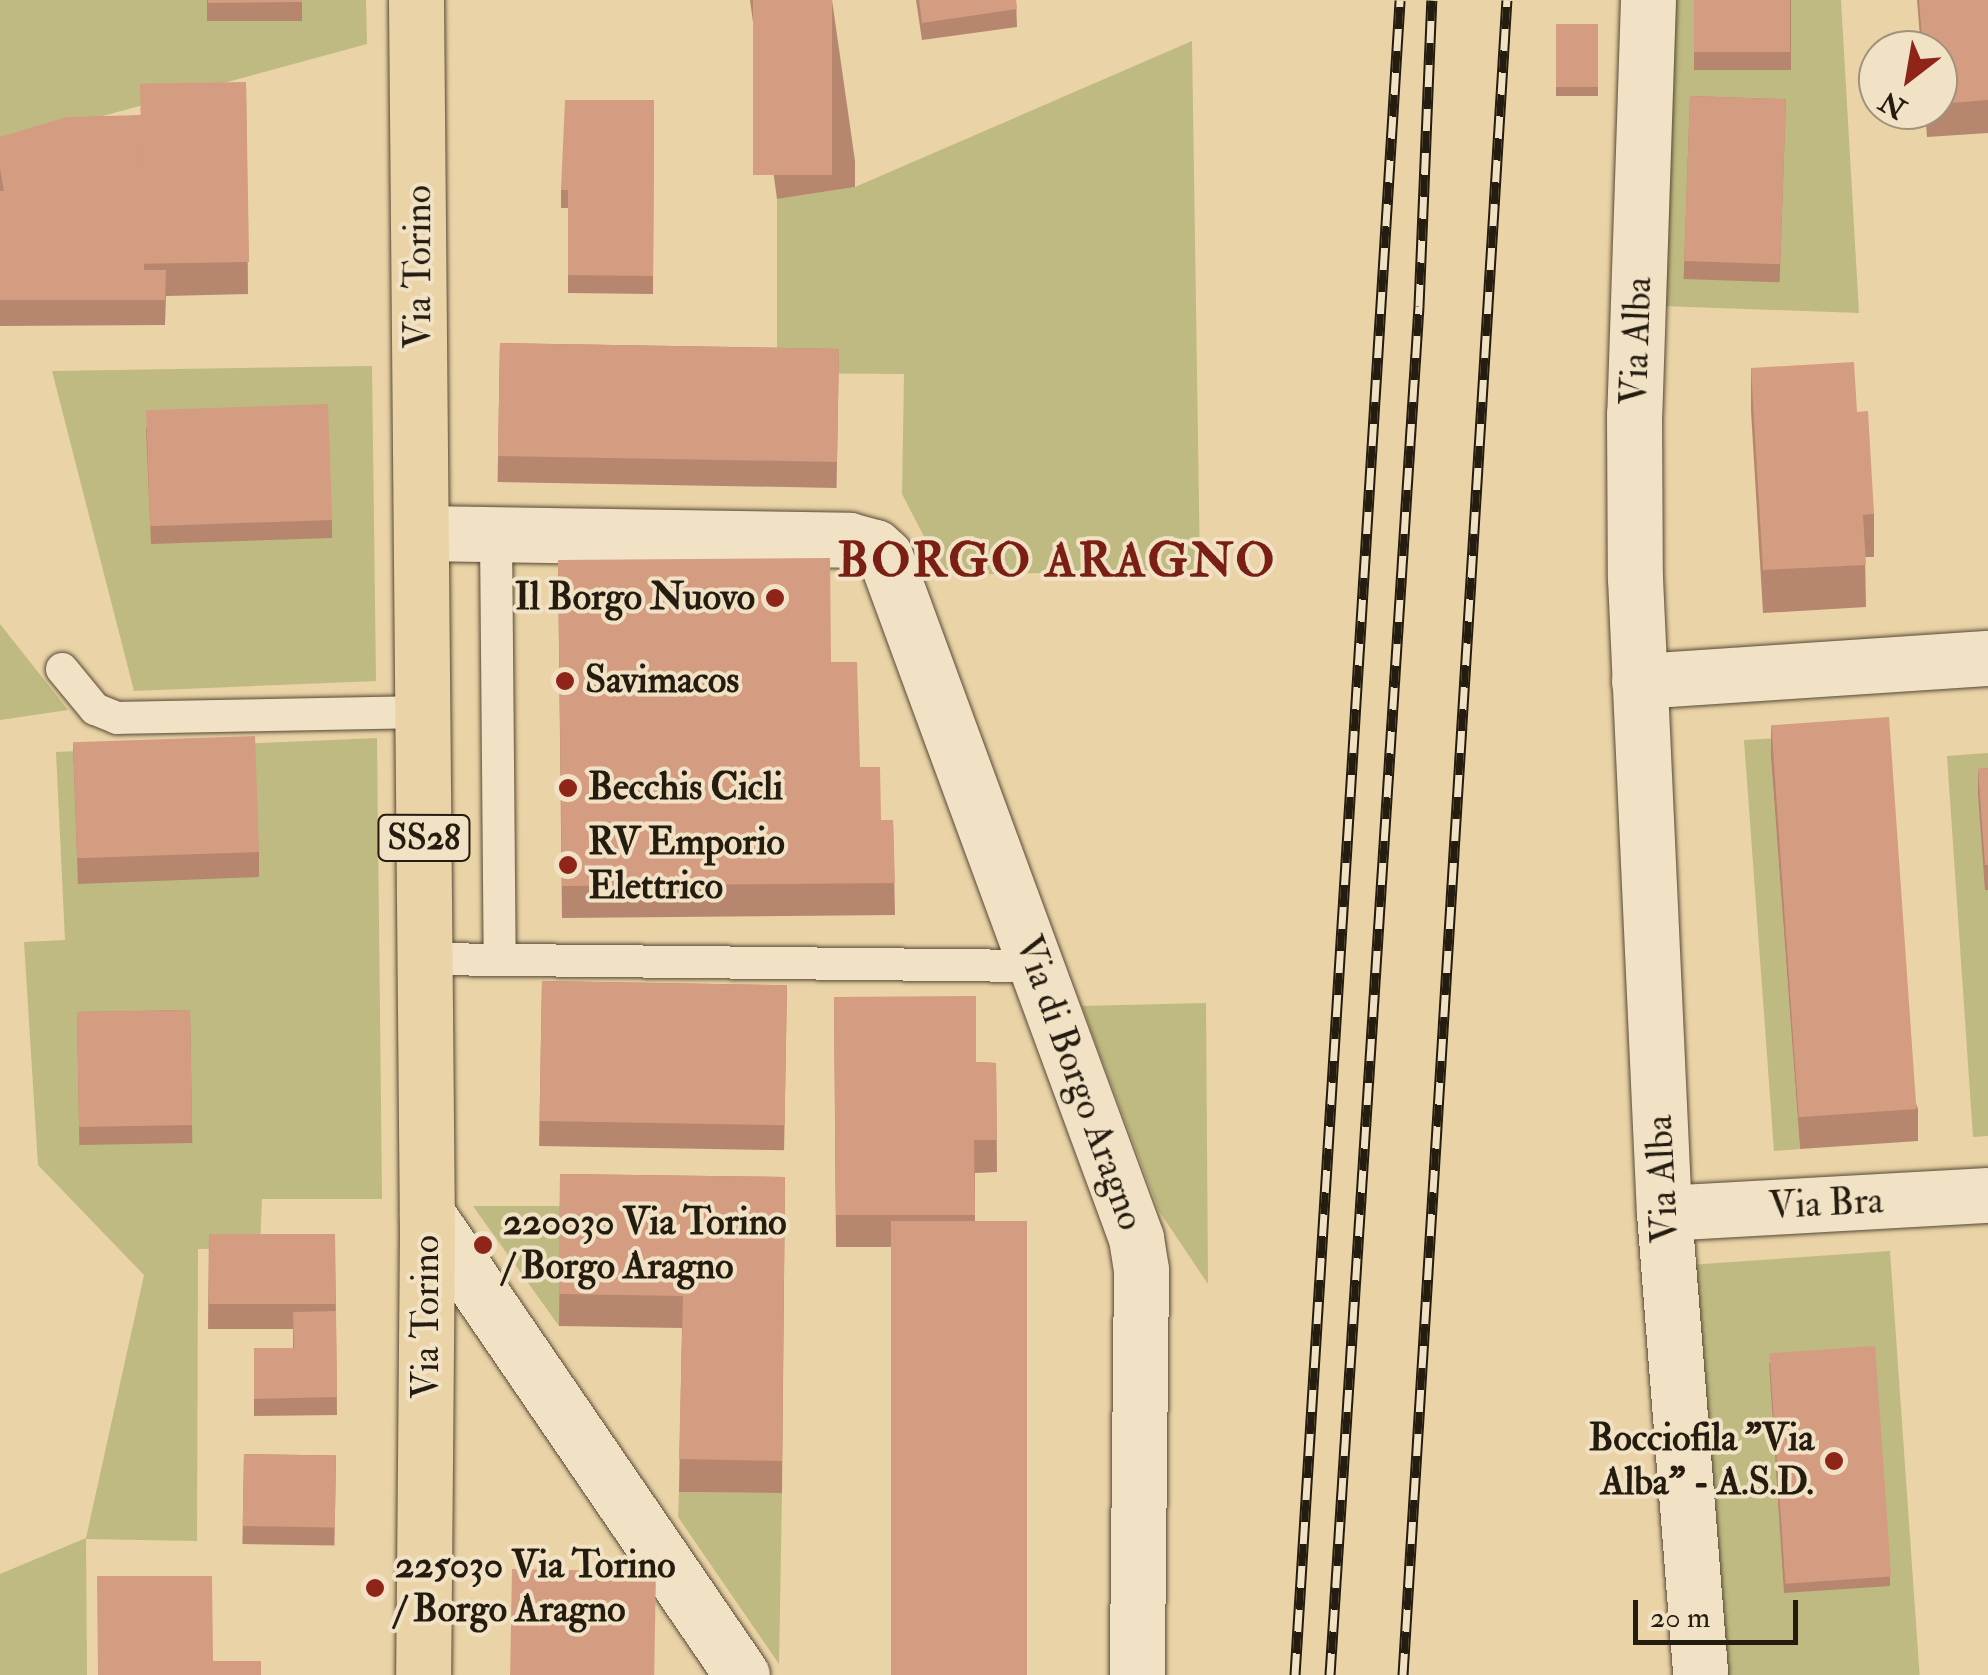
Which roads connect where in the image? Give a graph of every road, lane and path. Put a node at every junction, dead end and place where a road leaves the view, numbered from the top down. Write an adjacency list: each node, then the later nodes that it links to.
1 (416, 0): 3 (main road, Via Torino / SS28)
2 (1648, 0): 7 (street, Via Alba)
3 (421, 534): 4 (street); 8 (main road, Via Torino / SS28)
4 (496, 535): 10 (lane); 11 (street, Via di Borgo Aragno)
5 (1988, 658): 7 (street)
6 (62, 669): 8 (lane)
7 (1638, 681): 13 (street, Via Alba)
8 (422, 712): 9 (main road, Via Torino / SS28)
9 (425, 959): 10 (lane); 14 (main road, Via Torino / SS28)
10 (500, 960): 11 (lane)
11 (1037, 966): 17 (street, Via di Borgo Aragno)
12 (1988, 1195): 13 (street, Via Bra)
13 (1664, 1213): 18 (street, Via Alba)
14 (427, 1214): 15 (main road, Via Torino / SS28); 16 (street)
15 (423, 1675)
16 (742, 1675)
17 (1138, 1675)
18 (1700, 1675)

